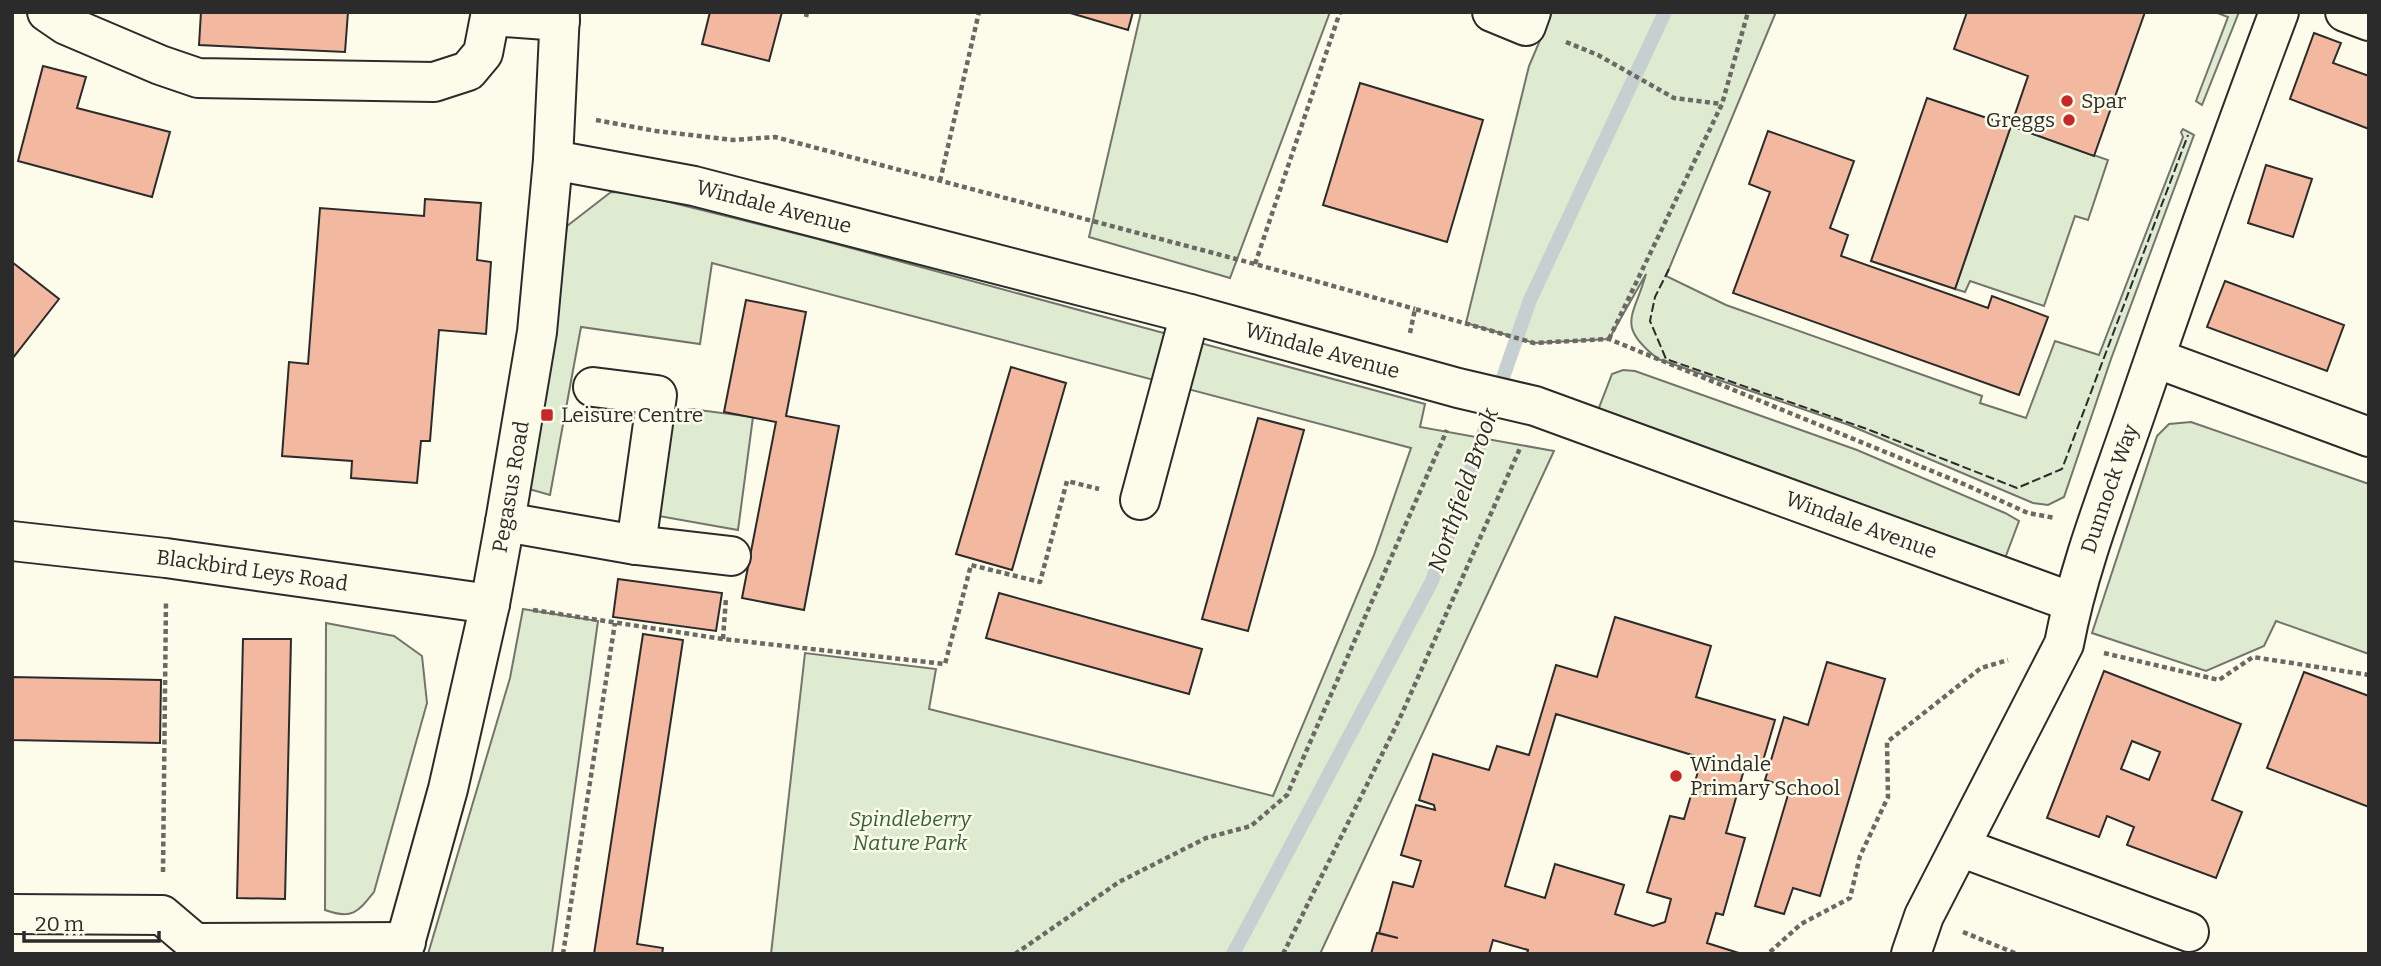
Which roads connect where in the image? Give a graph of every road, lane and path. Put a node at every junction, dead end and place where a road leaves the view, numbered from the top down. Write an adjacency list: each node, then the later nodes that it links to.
1 (47, 12): 7 (street)
2 (979, 12): 14 (path)
3 (1340, 12): 15 (path)
4 (1748, 12): 11 (path)
5 (2279, 12): 19 (street, Dunnock Way)
6 (2345, 12): 9 (street)
7 (491, 14): 8 (street)
8 (560, 17): 12 (street, Pegasus Road)
9 (2369, 21)
10 (1598, 55): 11 (path)
11 (1722, 104): 18 (path)
12 (554, 112): 13 (street, Pegasus Road); 14 (path)
13 (553, 160): 17 (street, Windale Avenue); 26 (street, Pegasus Road)
14 (940, 181): 15 (path)
15 (1255, 264): 16 (path)
16 (1415, 309): 18 (path); 20 (path)
17 (1191, 314): 20 (street, Windale Avenue); 25 (street)
18 (1609, 339): 27 (path)
19 (2155, 358): 24 (street); 27 (street, Dunnock Way)
20 (1402, 371): 21 (street, Windale Avenue)
21 (1451, 386): 23 (street, Windale Avenue); 45 (path)
22 (593, 387): 29 (street)
23 (1528, 404): 32 (street, Windale Avenue); 46 (path)
24 (2369, 437)
25 (1140, 499): 34 (path)
26 (505, 522): 29 (street); 33 (street, Pegasus Road)
27 (2097, 527): 32 (street, Dunnock Way)
28 (12, 541): 31 (street, Blackbird Leys Road)
29 (636, 545): 30 (street)
30 (731, 556)
31 (166, 558): 33 (street, Blackbird Leys Road); 39 (path)
32 (2072, 602): 35 (street, Dunnock Way)
33 (490, 604): 34 (path); 42 (street, Pegasus Road)
34 (615, 623): 44 (path)
35 (2064, 644): 36 (path); 37 (street, Dunnock Way); 43 (path)
36 (2369, 675)
37 (1960, 848): 40 (street, Dunnock Way); 41 (street)
38 (12, 914): 39 (street)
39 (162, 915): 42 (street)
40 (1924, 916): 47 (street, Dunnock Way); 48 (path)
41 (2189, 932)
42 (404, 948)
43 (1770, 952)
44 (563, 954)
45 (1015, 954)
46 (1283, 954)
47 (1911, 954)
48 (2017, 954)

